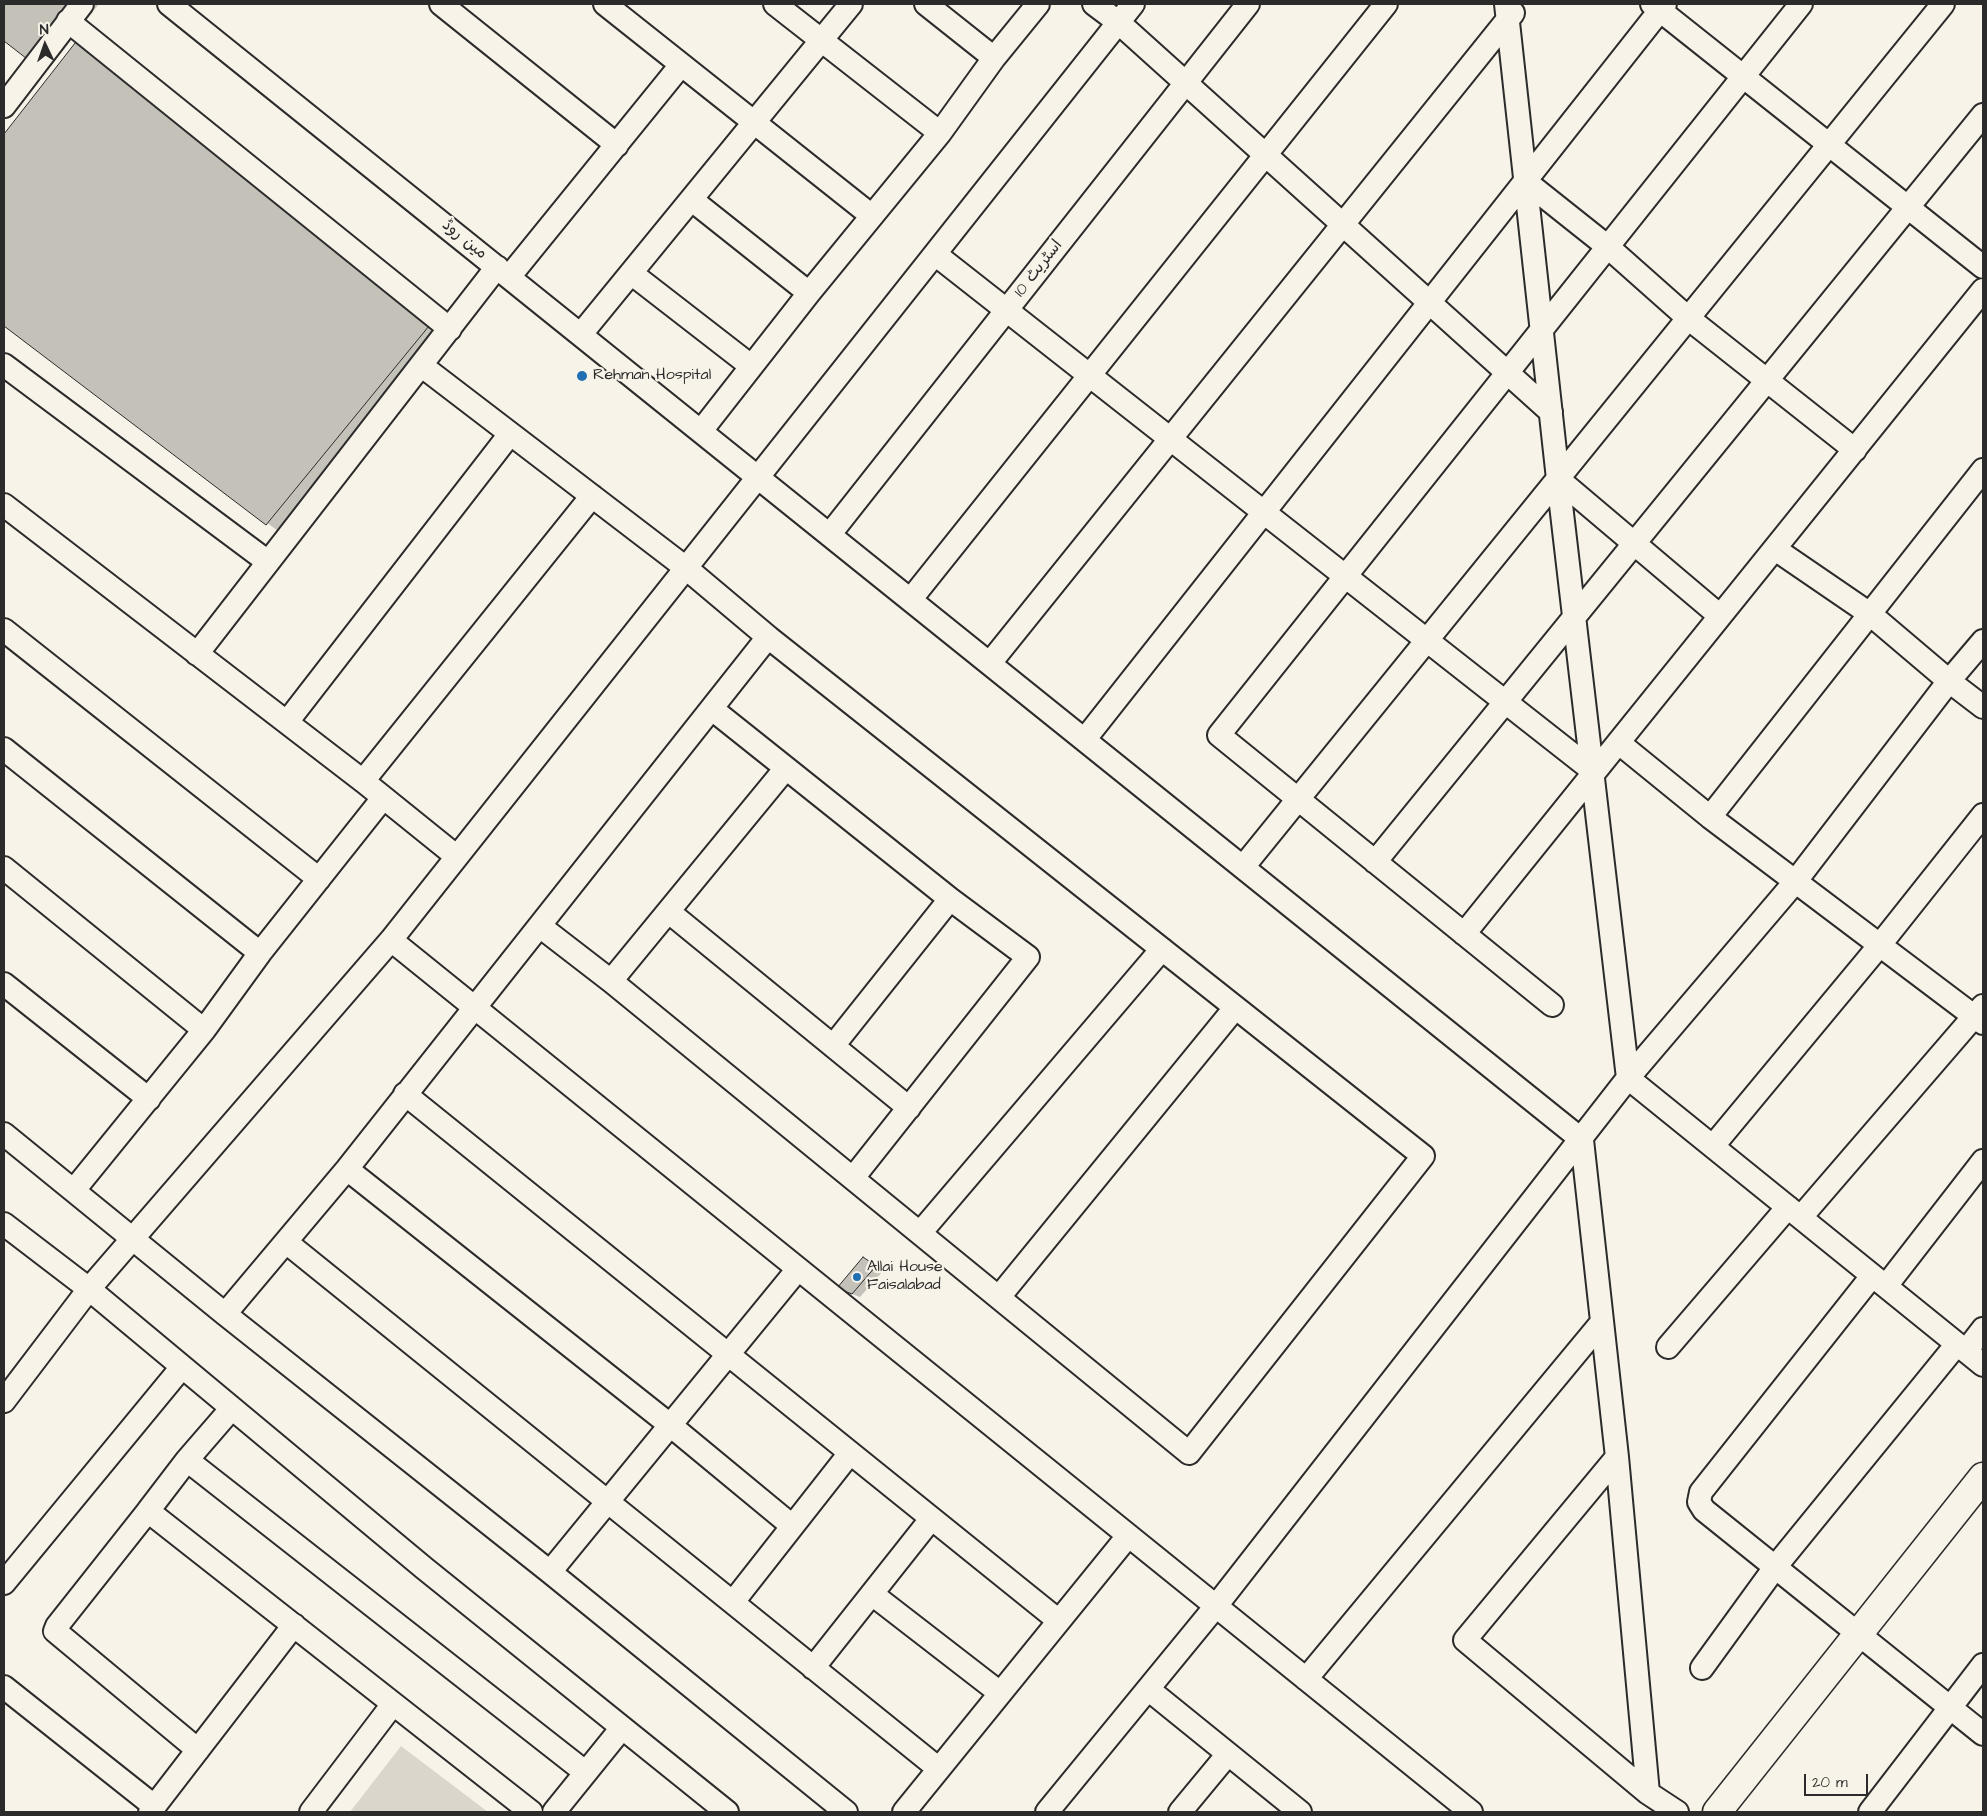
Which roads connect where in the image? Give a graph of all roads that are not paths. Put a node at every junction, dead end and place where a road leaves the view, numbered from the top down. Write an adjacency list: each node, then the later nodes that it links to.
1 (82, 4): 17 (street)
2 (169, 4): 39 (street, مین روڈ)
3 (441, 4): 29 (street)
4 (605, 4): 21 (street)
5 (775, 4): 19 (street)
6 (851, 4): 19 (street)
7 (926, 4): 20 (street)
8 (1038, 4): 20 (street)
9 (1094, 4): 18 (street)
10 (1133, 4): 18 (street)
11 (1248, 4): 23 (street, اسٹریٹ 10)
12 (1386, 4): 30 (street)
13 (1801, 4): 22 (street)
14 (1943, 4): 28 (street)
15 (1659, 6): 22 (street); 31 (street)
16 (1511, 9): 31 (street); 35 (street)
17 (68, 22): 24 (street); 46 (street)
18 (1118, 22): 23 (street); 37 (street)
19 (822, 40): 26 (street); 27 (street)
20 (994, 58): 27 (street)
21 (681, 64): 26 (street); 29 (street)
22 (1743, 77): 28 (street); 36 (street)
23 (1186, 83): 30 (street); 44 (street, اسٹریٹ 10)
24 (4, 106)
25 (1983, 115): 33 (street)
26 (755, 123): 32 (street); 34 (street)
27 (940, 132): 34 (street)
28 (1829, 144): 33 (street); 45 (street)
29 (617, 145): 39 (street)
30 (1265, 154): 35 (street); 53 (street)
31 (1525, 181): 36 (street); 43 (street); 47 (street)
32 (692, 200): 40 (street); 42 (street)
33 (1908, 207): 38 (street); 54 (street)
34 (872, 216): 42 (street)
35 (1342, 224): 43 (street); 58 (street)
36 (1608, 247): 45 (street); 47 (street)
37 (935, 254): 44 (street); 61 (street)
38 (1983, 267)
39 (503, 272): 46 (street); 48 (street, مین روڈ)
40 (631, 273): 48 (street); 51 (street)
41 (1983, 290): 59 (street)
42 (809, 293): 51 (street)
43 (1429, 303): 52 (street); 65 (street)
44 (1006, 310): 53 (street); 66 (street, اسٹریٹ 10)
45 (1688, 318): 54 (street); 62 (street)
46 (450, 329): 50 (street)
47 (1542, 330): 52 (street); 55 (street)
48 (581, 334): 56 (street, مین روڈ)
49 (4, 364): 69 (street)
50 (422, 366): 57 (street); 69 (street)
51 (751, 366): 56 (street)
52 (1507, 373): 55 (street); 71 (street)
53 (1089, 375): 58 (street); 72 (street)
54 (1767, 380): 59 (street); 67 (street)
55 (1550, 412): 62 (street)
56 (701, 430): 61 (street, مین روڈ)
57 (510, 434): 63 (street); 86 (street)
58 (1170, 439): 65 (street); 81 (street)
59 (1855, 450): 68 (street)
60 (1983, 470): 73 (street)
61 (758, 476): 66 (street, مین روڈ); 70 (street)
62 (1558, 478): 67 (street); 75 (street); 78 (street)
63 (592, 496): 70 (street); 92 (street)
64 (4, 505): 80 (street)
65 (1264, 512): 71 (street); 87 (street)
66 (830, 534): 72 (street, مین روڈ)
67 (1634, 544): 74 (street); 75 (street)
68 (1775, 549): 73 (street); 74 (street)
69 (268, 562): 80 (street)
70 (686, 568): 77 (street); 97 (street)
71 (1345, 576): 78 (street); 94 (street)
72 (910, 599): 81 (street, مین روڈ)
73 (1870, 614): 82 (street); 96 (street)
74 (1720, 616): 88 (street)
75 (1574, 617): 83 (street); 91 (street)
76 (4, 630): 101 (street)
77 (768, 637): 85 (street); 109 (street)
78 (1427, 640): 83 (street); 94 (street)
79 (1983, 641): 82 (street)
80 (197, 654): 86 (street)
81 (990, 663): 87 (street, مین روڈ)
82 (1950, 681): 84 (street); 102 (street)
83 (1505, 702): 91 (street); 98 (street)
84 (1983, 707)
85 (712, 709): 90 (street); 105 (street)
86 (287, 722): 92 (street)
87 (1085, 739): 99 (street, مین روڈ)
88 (1619, 743): 91 (street); 96 (street)
89 (4, 749): 110 (street)
90 (786, 768): 103 (street); 104 (street)
91 (1592, 772): 106 (street); 119 (street)
92 (363, 780): 93 (street)
93 (383, 798): 97 (street); 101 (street)
94 (1298, 800): 98 (street); 99 (street)
95 (1983, 815): 108 (street)
96 (1710, 817): 102 (street)
97 (456, 856): 107 (street)
98 (1375, 862): 106 (street)
99 (1243, 867): 124 (street, مین روڈ)
100 (4, 868): 117 (street)
101 (319, 879): 110 (street)
102 (1795, 882): 108 (street); 119 (street)
103 (950, 899): 118 (street); 122 (street)
104 (669, 912): 111 (street); 118 (street)
105 (541, 926): 111 (street); 114 (street)
106 (1464, 934): 113 (street)
107 (391, 940): 114 (street); 133 (street)
108 (1879, 946): 116 (street); 125 (street)
109 (1162, 949): 115 (street); 132 (street)
110 (260, 953): 117 (street)
111 (611, 981): 128 (street)
112 (4, 984): 121 (street)
113 (1552, 1005)
114 (475, 1007): 120 (street); 135 (street)
115 (1235, 1008): 138 (street); 138 (street)
116 (1981, 1015): 130 (street)
117 (204, 1030): 121 (street)
118 (833, 1046): 122 (street)
119 (1628, 1078): 124 (street); 125 (street)
120 (405, 1094): 127 (street); 144 (street)
121 (149, 1099): 129 (street)
122 (909, 1108): 128 (street)
123 (4, 1134): 129 (street)
124 (1582, 1140): 140 (street); 164 (street)
125 (1712, 1146): 130 (street)
126 (1983, 1162): 136 (street)
127 (347, 1169): 134 (street); 149 (street)
128 (853, 1178): 132 (street)
129 (74, 1190): 133 (street)
130 (1794, 1212): 136 (street); 142 (street)
131 (4, 1226): 137 (street)
132 (920, 1233): 138 (street)
133 (134, 1240): 137 (street); 139 (street)
134 (286, 1242): 139 (street); 154 (street)
135 (798, 1269): 144 (street); 158 (street)
136 (1879, 1281): 143 (street); 159 (street)
137 (89, 1289): 146 (street); 147 (street)
138 (999, 1297)
139 (225, 1314): 160 (street)
140 (1602, 1322): 151 (street); 171 (street)
141 (1983, 1329): 143 (street)
142 (1668, 1347)
143 (1962, 1347): 145 (street); 159 (street)
144 (728, 1354): 149 (street); 150 (street)
145 (1983, 1365)
146 (182, 1367): 148 (street); 161 (street)
147 (4, 1401)
148 (232, 1408): 152 (street); 177 (street)
149 (670, 1425): 154 (street); 157 (street)
150 (850, 1453): 156 (street); 157 (street)
151 (1616, 1457): 183 (street); 183 (street)
152 (187, 1460): 155 (street); 182 (street)
153 (1983, 1477): 167 (main road)
154 (608, 1501): 160 (street); 163 (street)
155 (148, 1511): 166 (street); 179 (street)
156 (931, 1519): 162 (street); 165 (street)
157 (791, 1526): 163 (street)
158 (1128, 1536): 164 (street); 165 (street)
159 (1776, 1566): 167 (street); 170 (street)
160 (550, 1572): 189 (street)
161 (4, 1584)
162 (872, 1594): 169 (street); 174 (street)
163 (733, 1602): 169 (street)
164 (1216, 1606): 171 (street); 173 (street)
165 (1059, 1621): 174 (street)
166 (294, 1625): 175 (street); 179 (street)
167 (1859, 1634): 176 (street); 196 (main road)
168 (1983, 1665): 176 (street)
169 (813, 1668): 181 (street)
170 (1702, 1668)
171 (1306, 1679): 194 (street)
172 (4, 1687): 184 (street)
173 (1148, 1689): 180 (street); 191 (street)
174 (1000, 1693): 181 (street)
175 (394, 1704): 186 (street); 187 (street)
176 (1952, 1709): 178 (street); 197 (street)
177 (621, 1729): 182 (street); 185 (street)
178 (1983, 1734)
179 (198, 1750): 184 (street)
180 (1228, 1754): 192 (street); 193 (street)
181 (939, 1770): 190 (street)
182 (585, 1772): 188 (street)
183 (1648, 1793): 195 (street)
184 (152, 1809)
185 (723, 1811)
186 (311, 1812)
187 (531, 1812)
188 (554, 1812)
189 (846, 1812)
190 (904, 1812)
191 (1047, 1812)
192 (1180, 1812)
193 (1300, 1812)
194 (1471, 1812)
195 (1677, 1812)
196 (1717, 1812)
197 (1870, 1812)

